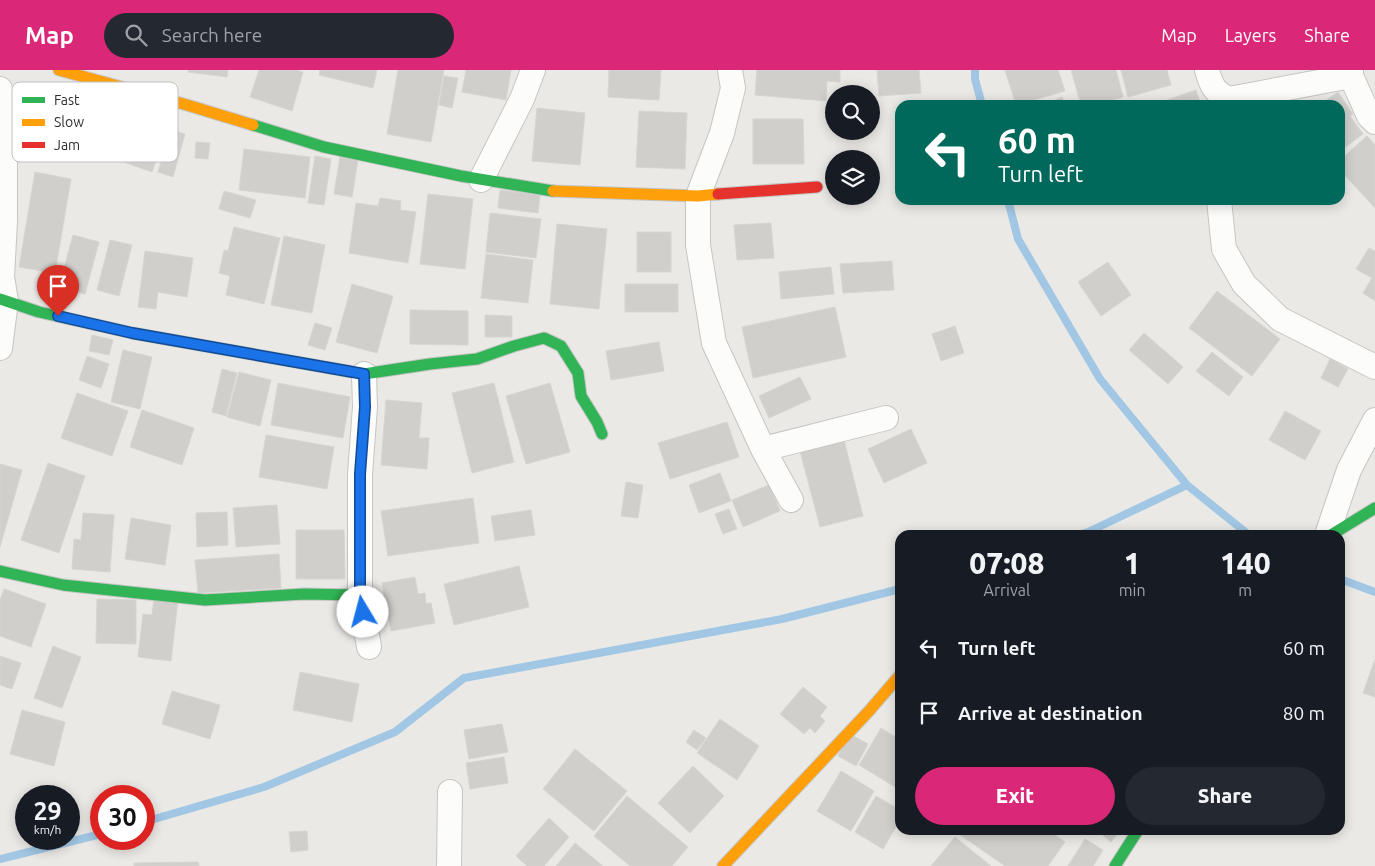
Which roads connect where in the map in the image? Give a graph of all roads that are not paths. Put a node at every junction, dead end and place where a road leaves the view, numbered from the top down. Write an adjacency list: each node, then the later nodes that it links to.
1 (59, 70): 6 (street)
2 (532, 70): 10 (street)
3 (730, 70): 12 (street)
4 (1207, 70): 5 (street)
5 (1351, 73): 9 (street)
6 (103, 82)
7 (0, 89): 14 (street)
8 (178, 103): 10 (street)
9 (1375, 122)
10 (481, 180): 12 (street)
11 (816, 187): 12 (street)
12 (698, 196): 21 (street)
13 (1220, 205): 16 (street)
14 (3, 300): 15 (street); 17 (street)
15 (0, 348)
16 (1375, 367)
17 (364, 374): 20 (street); 27 (street)
18 (886, 418): 21 (street)
19 (1375, 420): 24 (street)
20 (602, 434)
21 (763, 449): 22 (street)
22 (791, 500)
23 (1375, 508): 25 (street)
24 (1329, 530)
25 (1339, 530)
26 (0, 571): 27 (street)
27 (360, 595): 28 (street)
28 (370, 647)
29 (895, 681): 33 (street)
30 (450, 792): 32 (street)
31 (1135, 835): 34 (street)
32 (449, 866)
33 (723, 866)
34 (1115, 866)

